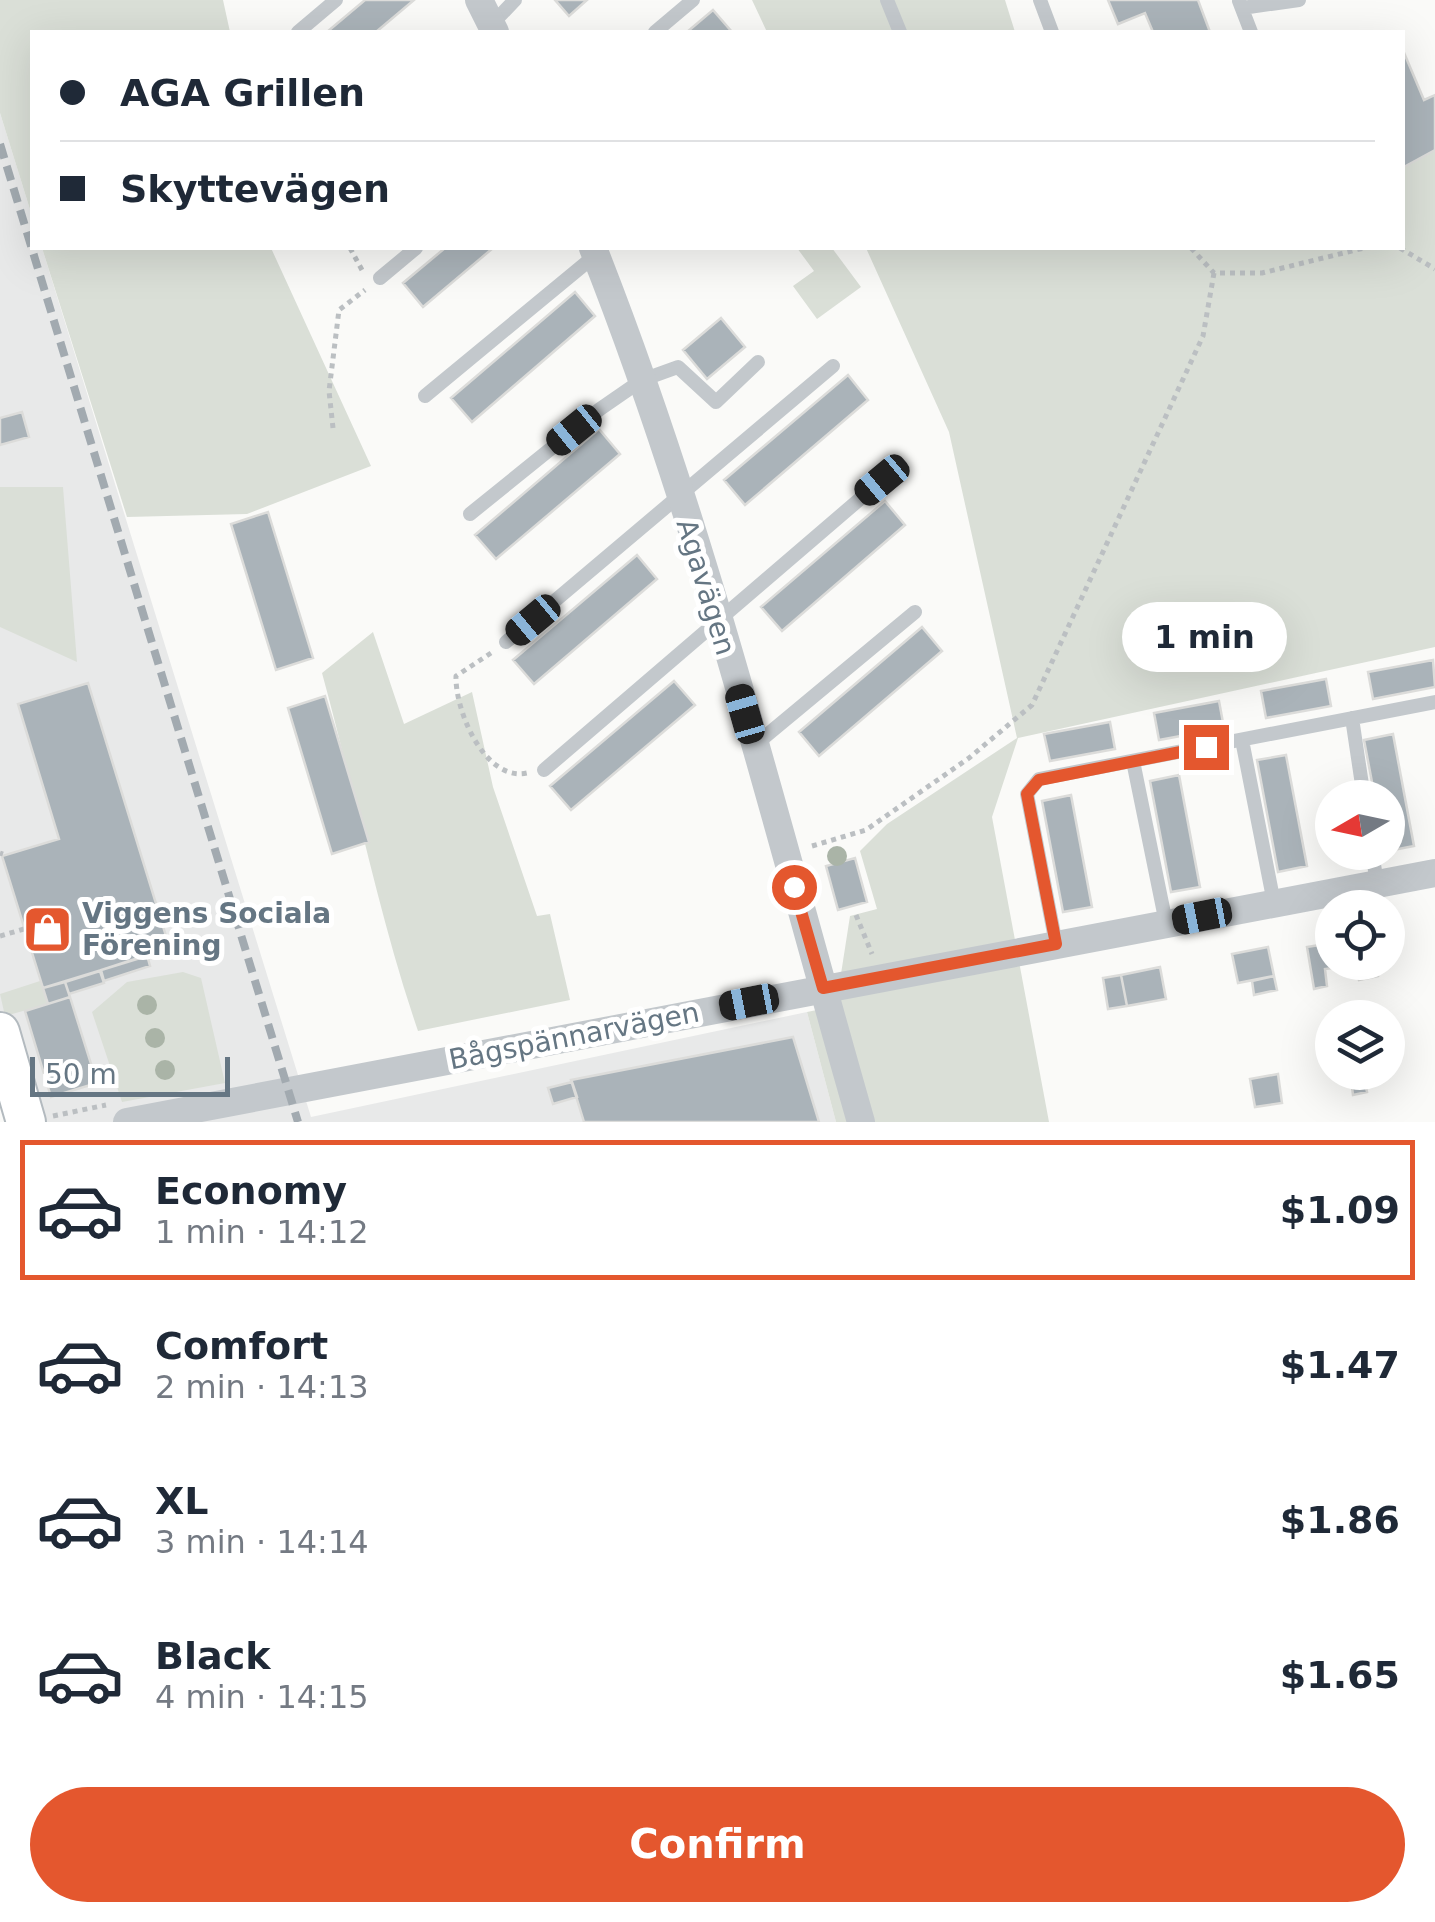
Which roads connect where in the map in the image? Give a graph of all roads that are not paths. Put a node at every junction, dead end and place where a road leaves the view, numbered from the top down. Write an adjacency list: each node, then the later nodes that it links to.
1 (336, 0): 9 (lane)
2 (515, 0): 8 (lane)
3 (694, 0): 10 (lane)
4 (887, 0): 11 (lane)
5 (1040, 0): 12 (lane)
6 (1299, 0): 7 (lane)
7 (1240, 4): 13 (lane)
8 (487, 22)
9 (300, 30)
10 (658, 30)
11 (899, 30)
12 (1051, 30)
13 (1250, 30)
14 (414, 250): 16 (lane)
15 (598, 250): 19 (street, Agavägen); 20 (lane)
16 (376, 282)
17 (758, 362): 19 (lane)
18 (833, 366): 22 (lane)
19 (642, 380): 22 (street, Agavägen); 23 (lane)
20 (425, 396)
21 (882, 480): 25 (lane)
22 (680, 499): 25 (street, Agavägen); 26 (lane)
23 (470, 514)
24 (916, 612): 30 (lane)
25 (718, 622): 30 (street, Agavägen); 32 (lane)
26 (506, 642)
27 (1435, 702): 28 (lane)
28 (1352, 718): 29 (lane); 33 (lane)
29 (1242, 740): 31 (lane); 37 (lane)
30 (754, 745): 40 (street, Agavägen)
31 (1134, 761): 38 (lane); 39 (lane)
32 (544, 770)
33 (1361, 780)
34 (1375, 870): 36 (lane)
35 (1435, 872): 36 (street, Bågspännarvägen)
36 (1377, 884): 37 (street, Bågspännarvägen)
37 (1274, 903): 38 (street, Bågspännarvägen)
38 (1166, 923): 39 (street, Bågspännarvägen)
39 (1056, 944): 40 (street, Bågspännarvägen)
40 (823, 988): 43 (street, Bågspännarvägen); 44 (street, Agavägen)
41 (0, 1032): 42 (street)
42 (26, 1122)
43 (126, 1122)
44 (861, 1122)

